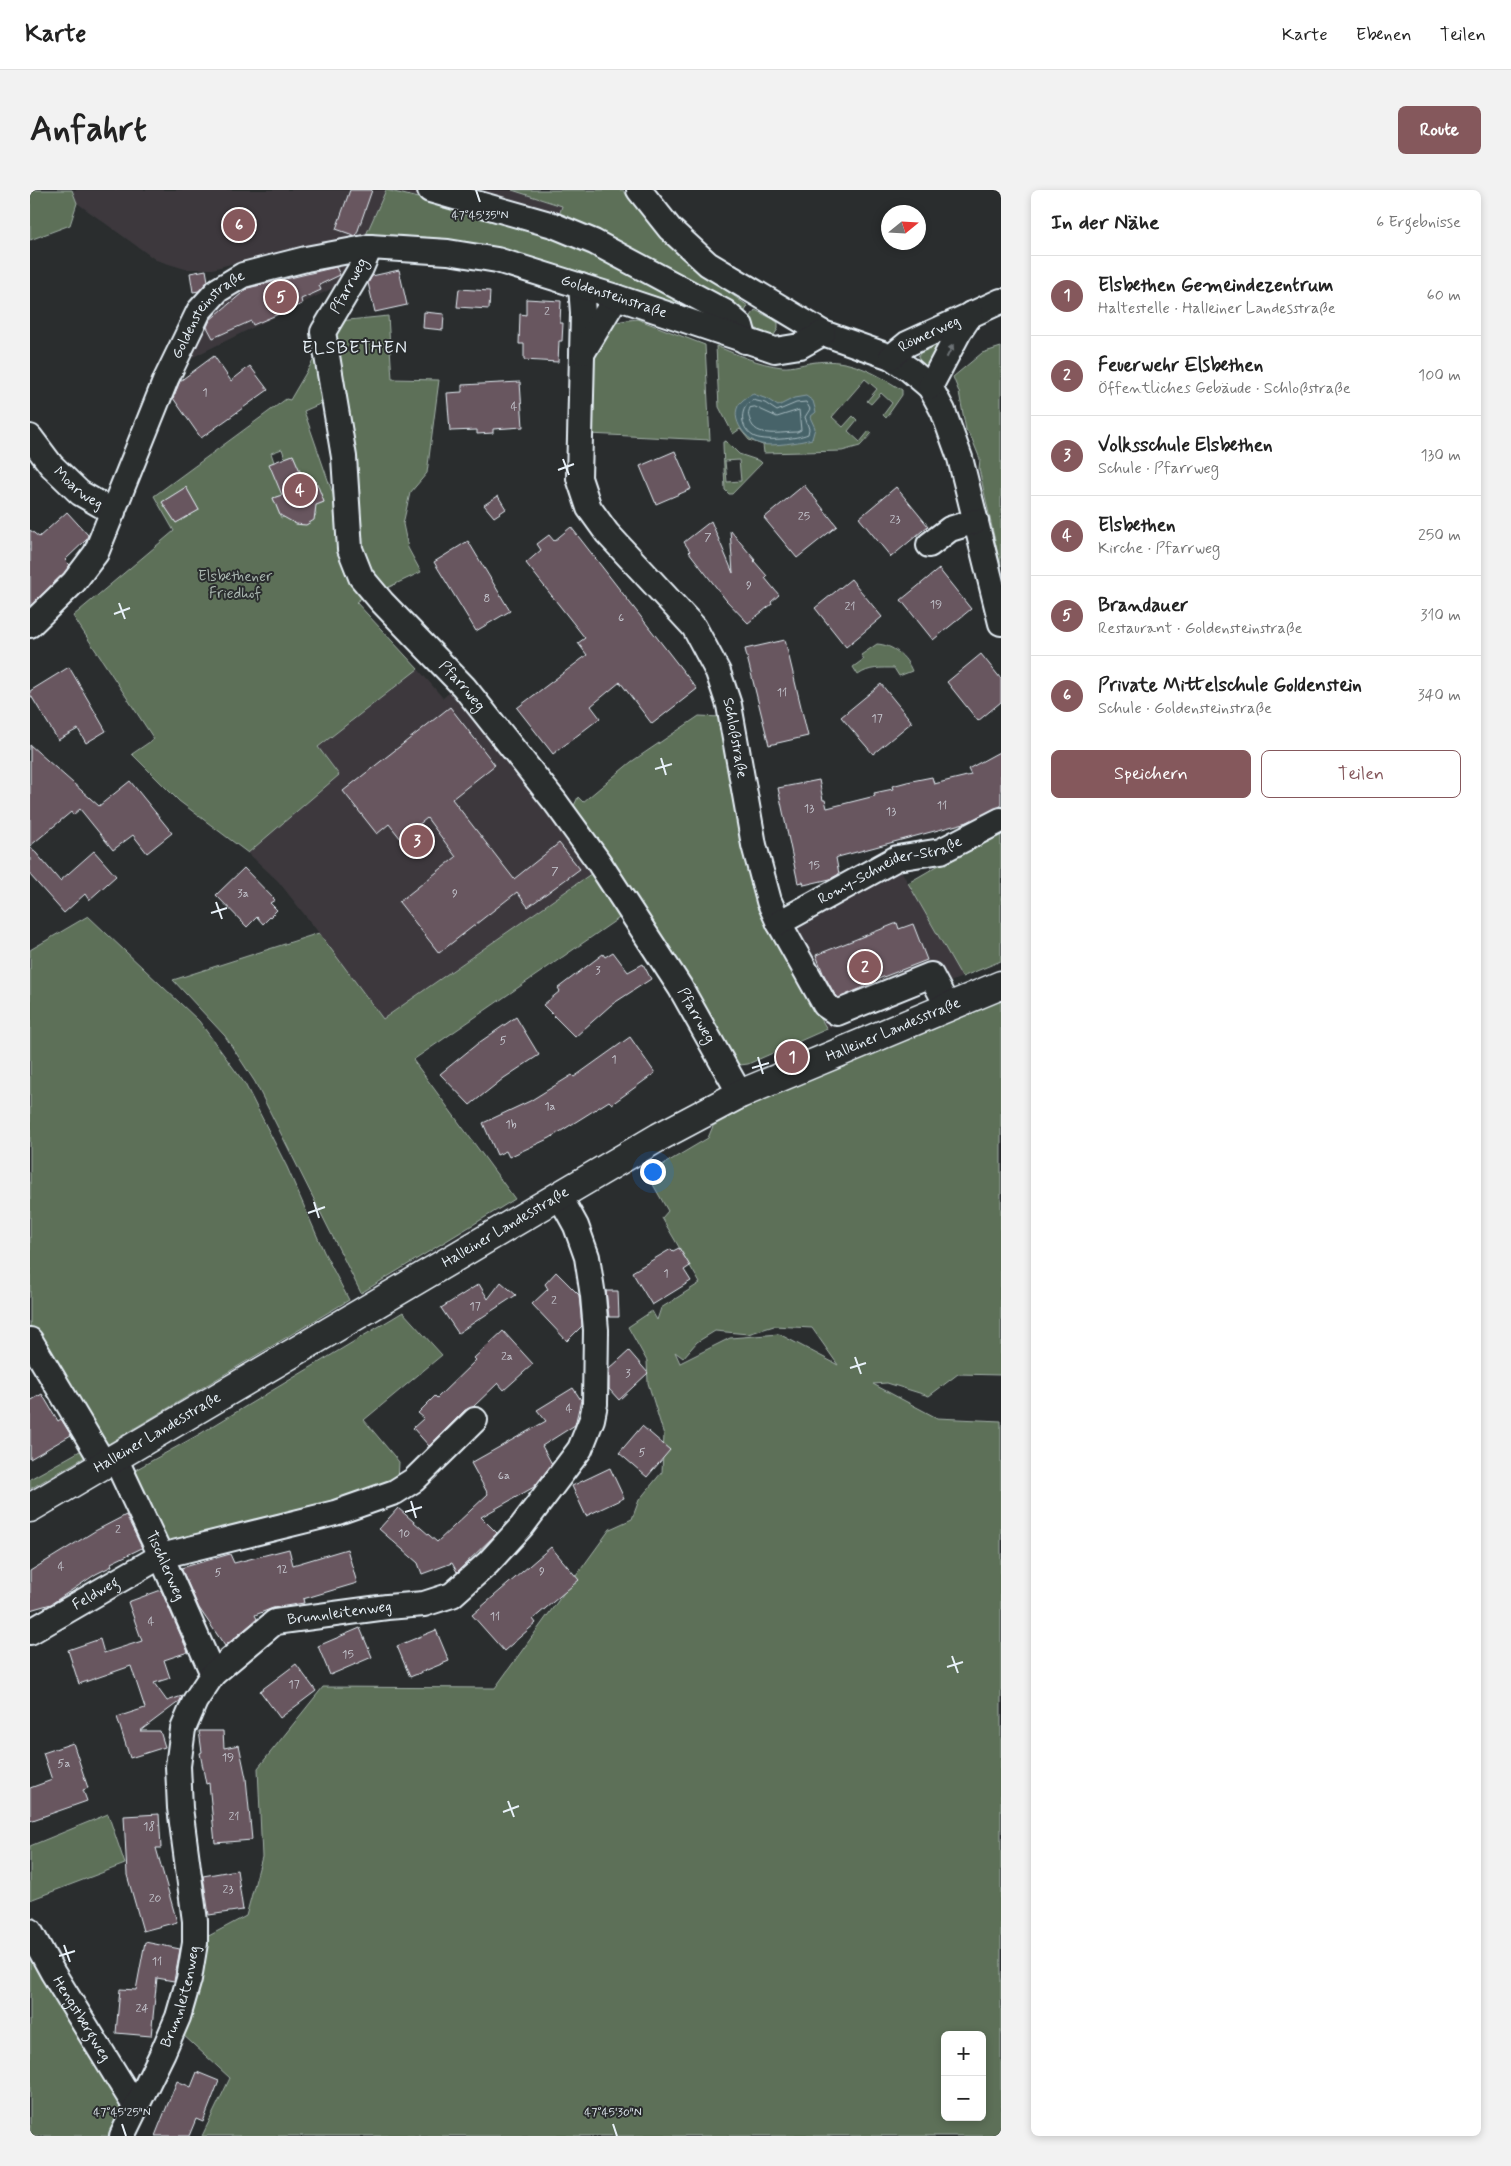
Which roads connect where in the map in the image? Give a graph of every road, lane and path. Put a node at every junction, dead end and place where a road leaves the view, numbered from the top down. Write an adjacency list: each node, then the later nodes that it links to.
1 (430, 190): 9 (street, Goldensteinstraße)
2 (639, 190): 8 (street)
3 (370, 247): 4 (street, Goldensteinstraße); 14 (street, Goldensteinstraße); 23 (street, Pfarrweg)
4 (582, 286): 5 (street, Goldensteinstraße); 10 (street, Schloßstraße)
5 (616, 297): 9 (street, Goldensteinstraße); 10 (street, Schloßstraße)
6 (1001, 301): 7 (street, Römerweg)
7 (971, 314): 11 (street, Römerweg); 12 (street, Römerweg, one-way to 7)
8 (823, 333): 9 (street, Goldensteinstraße); 11 (street)
9 (745, 341)
10 (582, 353): 20 (street, Schloßstraße)
11 (891, 357): 12 (street)
12 (930, 387): 15 (street)
13 (30, 436): 14 (street, Moarweg)
14 (113, 512): 18 (street, Goldensteinstraße)
15 (976, 521): 16 (street); 17 (street)
16 (929, 545)
17 (993, 619)
18 (30, 625)
19 (1001, 820): 20 (street, Romy-Schneider-Straße)
20 (779, 923): 22 (street, Schloßstraße)
21 (1001, 985): 22 (main road, Halleiner Landesstraße)
22 (948, 1006): 23 (main road, Halleiner Landesstraße)
23 (740, 1094): 24 (main road, Halleiner Landesstraße)
24 (559, 1195): 27 (main road, Halleiner Landesstraße); 31 (street, Brunnleitenweg)
25 (30, 1340): 27 (street, Tischlerweg)
26 (475, 1420): 29 (street, Feldweg)
27 (110, 1461): 28 (main road, Halleiner Landesstraße); 29 (street, Tischlerweg)
28 (30, 1508)
29 (161, 1556): 30 (street, Feldweg); 31 (street, Tischlerweg)
30 (30, 1632)
31 (213, 1674): 33 (street, Brunnleitenweg)
32 (30, 1931): 33 (street, Hengstbergweg)
33 (135, 2106): 34 (street, Brunnleitenweg)
34 (122, 2136)

